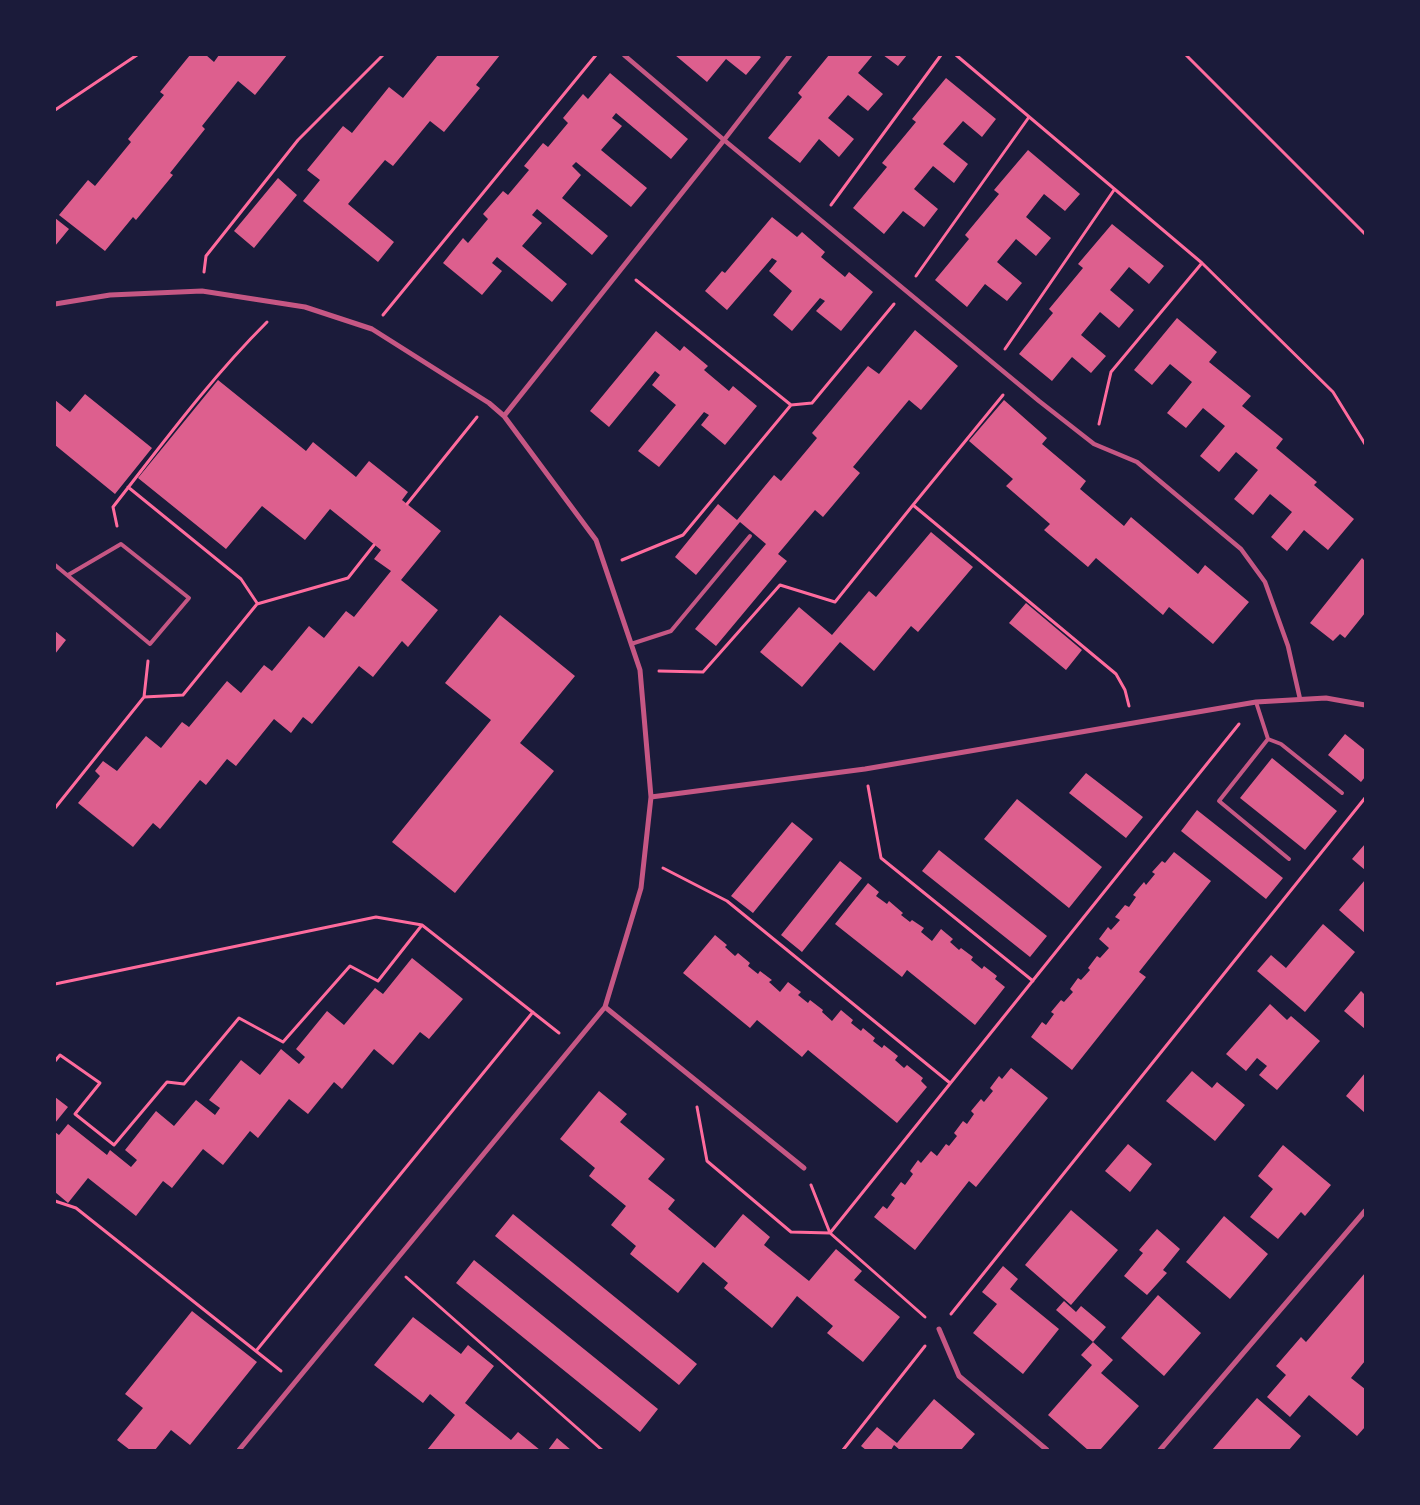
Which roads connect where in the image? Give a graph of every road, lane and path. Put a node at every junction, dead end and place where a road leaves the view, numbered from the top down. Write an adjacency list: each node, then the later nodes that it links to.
1 (137, 55): 9 (path)
2 (382, 55): 17 (path)
3 (596, 55): 21 (path)
4 (624, 55): 11 (street)
5 (790, 55): 11 (street)
6 (941, 55): 13 (path)
7 (956, 55): 10 (path)
8 (1186, 55): 14 (path)
9 (55, 110)
10 (1029, 117): 12 (path); 18 (path)
11 (724, 140): 13 (street); 16 (street)
12 (1114, 190): 15 (path); 22 (path)
13 (820, 220): 18 (street)
14 (1365, 234)
15 (1202, 263): 27 (path); 28 (path)
16 (621, 268): 25 (path); 26 (street)
17 (202, 291): 19 (street); 20 (street)
18 (905, 291): 22 (street); 25 (path)
19 (55, 304)
20 (285, 304): 21 (street); 29 (path)
21 (372, 329): 24 (street)
22 (994, 364): 23 (street)
23 (1015, 381): 27 (street); 31 (path)
24 (489, 403): 26 (street); 30 (path)
25 (791, 405): 36 (path)
26 (504, 416): 36 (street)
27 (1094, 444): 43 (street)
28 (1365, 444)
29 (128, 487): 33 (path); 38 (path)
30 (407, 504)
31 (913, 505): 41 (path); 46 (path)
32 (750, 536): 40 (lane)
33 (121, 544): 37 (lane); 39 (lane)
34 (374, 545): 38 (path)
35 (55, 564): 37 (lane)
36 (606, 566): 40 (street)
37 (68, 575): 39 (lane)
38 (257, 604): 42 (path)
39 (150, 644): 42 (path)
40 (632, 644): 41 (street)
41 (640, 670): 50 (street)
42 (144, 697): 52 (path)
43 (1300, 699): 44 (street); 45 (street)
44 (1256, 702): 46 (street); 47 (lane); 56 (path)
45 (1365, 705)
46 (1134, 723): 48 (street)
47 (1268, 739): 49 (lane); 54 (lane)
48 (865, 768): 50 (street); 56 (path)
49 (1342, 793)
50 (651, 797): 53 (street)
51 (1365, 798): 69 (path)
52 (55, 808)
53 (644, 859): 58 (street); 63 (path)
54 (1289, 859)
55 (422, 925): 57 (path); 59 (path); 61 (path)
56 (1033, 981): 63 (path)
57 (55, 984)
58 (605, 1007): 60 (street); 62 (street)
59 (532, 1012): 60 (path); 70 (path)
60 (574, 1045): 68 (street)
61 (55, 1061)
62 (692, 1077): 64 (street); 67 (path)
63 (950, 1083): 67 (path)
64 (804, 1168): 67 (path)
65 (55, 1201): 70 (path)
66 (1365, 1211): 76 (street)
67 (830, 1233): 69 (path)
68 (392, 1264): 71 (street); 73 (path)
69 (939, 1330): 74 (path); 75 (street)
70 (256, 1351): 71 (path)
71 (295, 1382): 72 (street)
72 (239, 1450)
73 (602, 1450)
74 (843, 1450)
75 (1047, 1450)
76 (1160, 1450)

